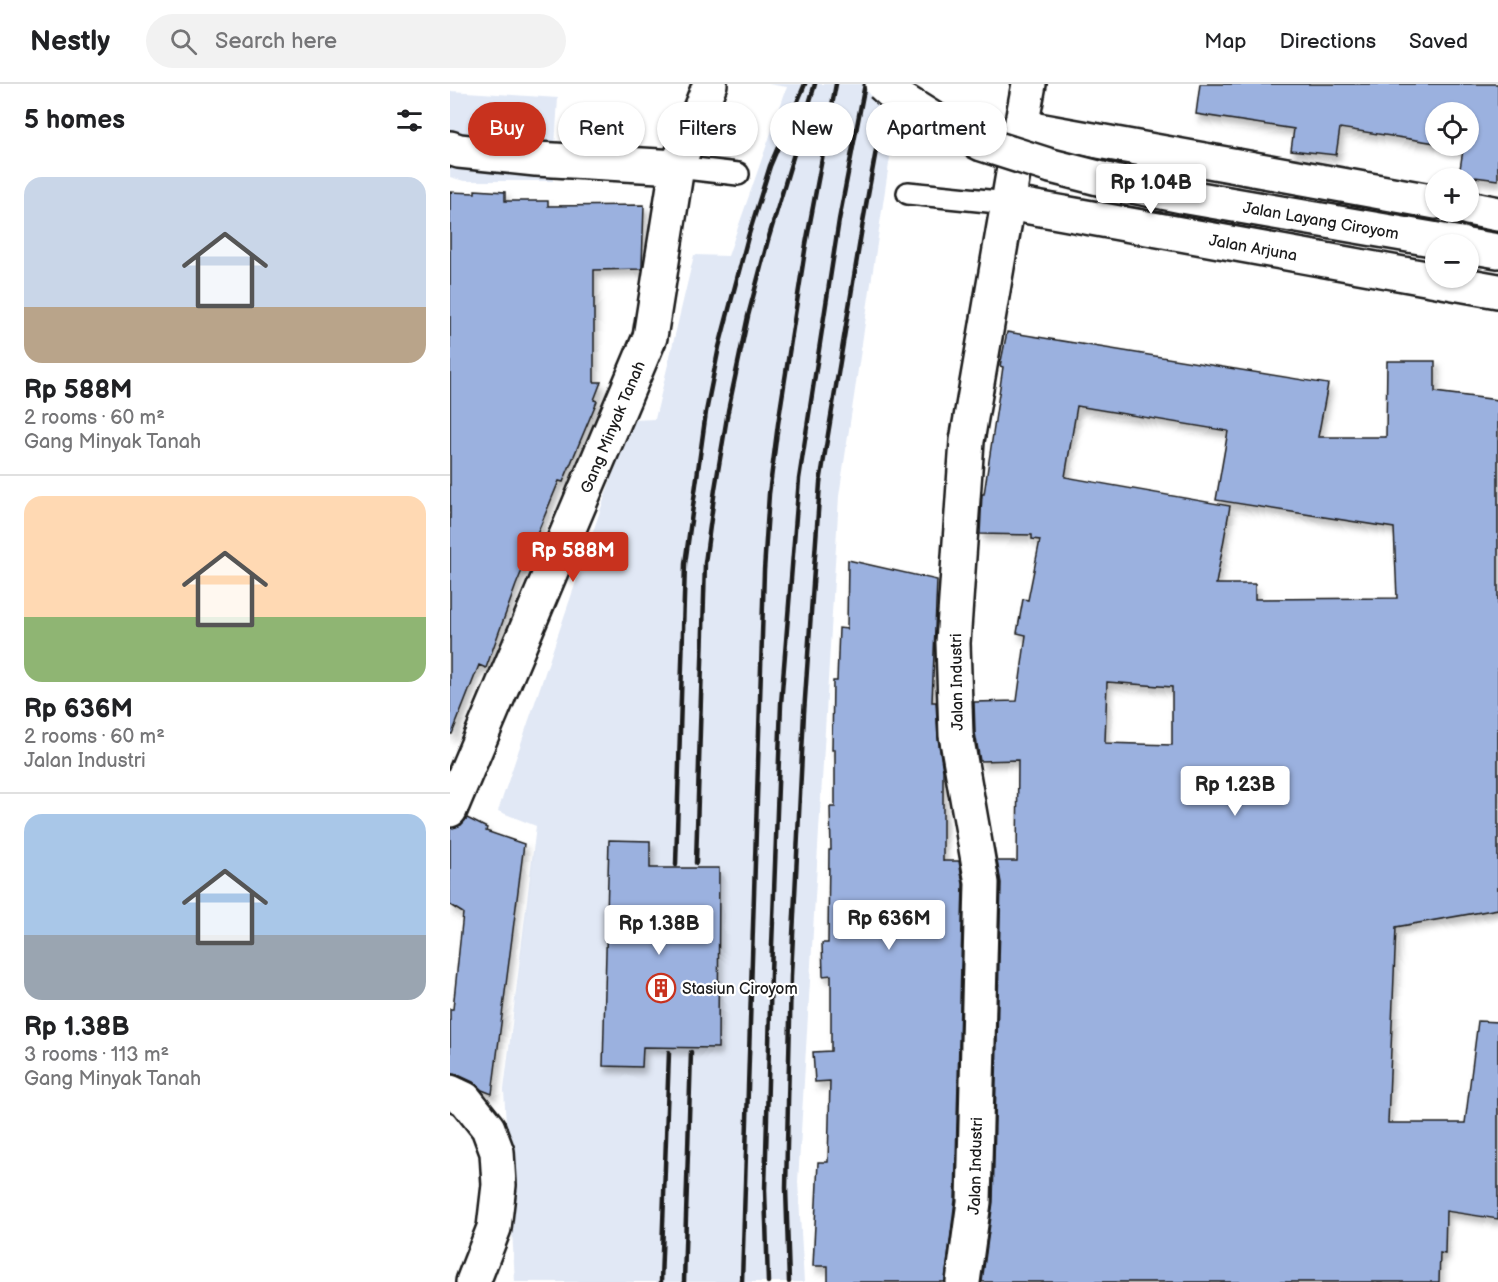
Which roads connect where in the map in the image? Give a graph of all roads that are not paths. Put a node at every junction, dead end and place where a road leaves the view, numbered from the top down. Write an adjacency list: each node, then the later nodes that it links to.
1 (710, 84): 6 (street, Gang Minyak Tanah)
2 (882, 84): 13 (street, Jalan Layang Ciroyom, bridge)
3 (1029, 84): 4 (street, Jalan Industri)
4 (1021, 127): 9 (street); 10 (street, Jalan Industri)
5 (450, 148): 6 (street)
6 (677, 167): 7 (lane); 17 (street, Gang Minyak Tanah)
7 (738, 174)
8 (908, 193): 10 (lane)
9 (1425, 200)
10 (1008, 203): 16 (street, Jalan Arjuna); 20 (street, Jalan Industri)
11 (1479, 210): 12 (street)
12 (1498, 214)
13 (1425, 238)
14 (1479, 248): 15 (street)
15 (1498, 251)
16 (1498, 291)
17 (450, 810)
18 (450, 1092): 19 (street)
19 (472, 1282)
20 (963, 1282)

